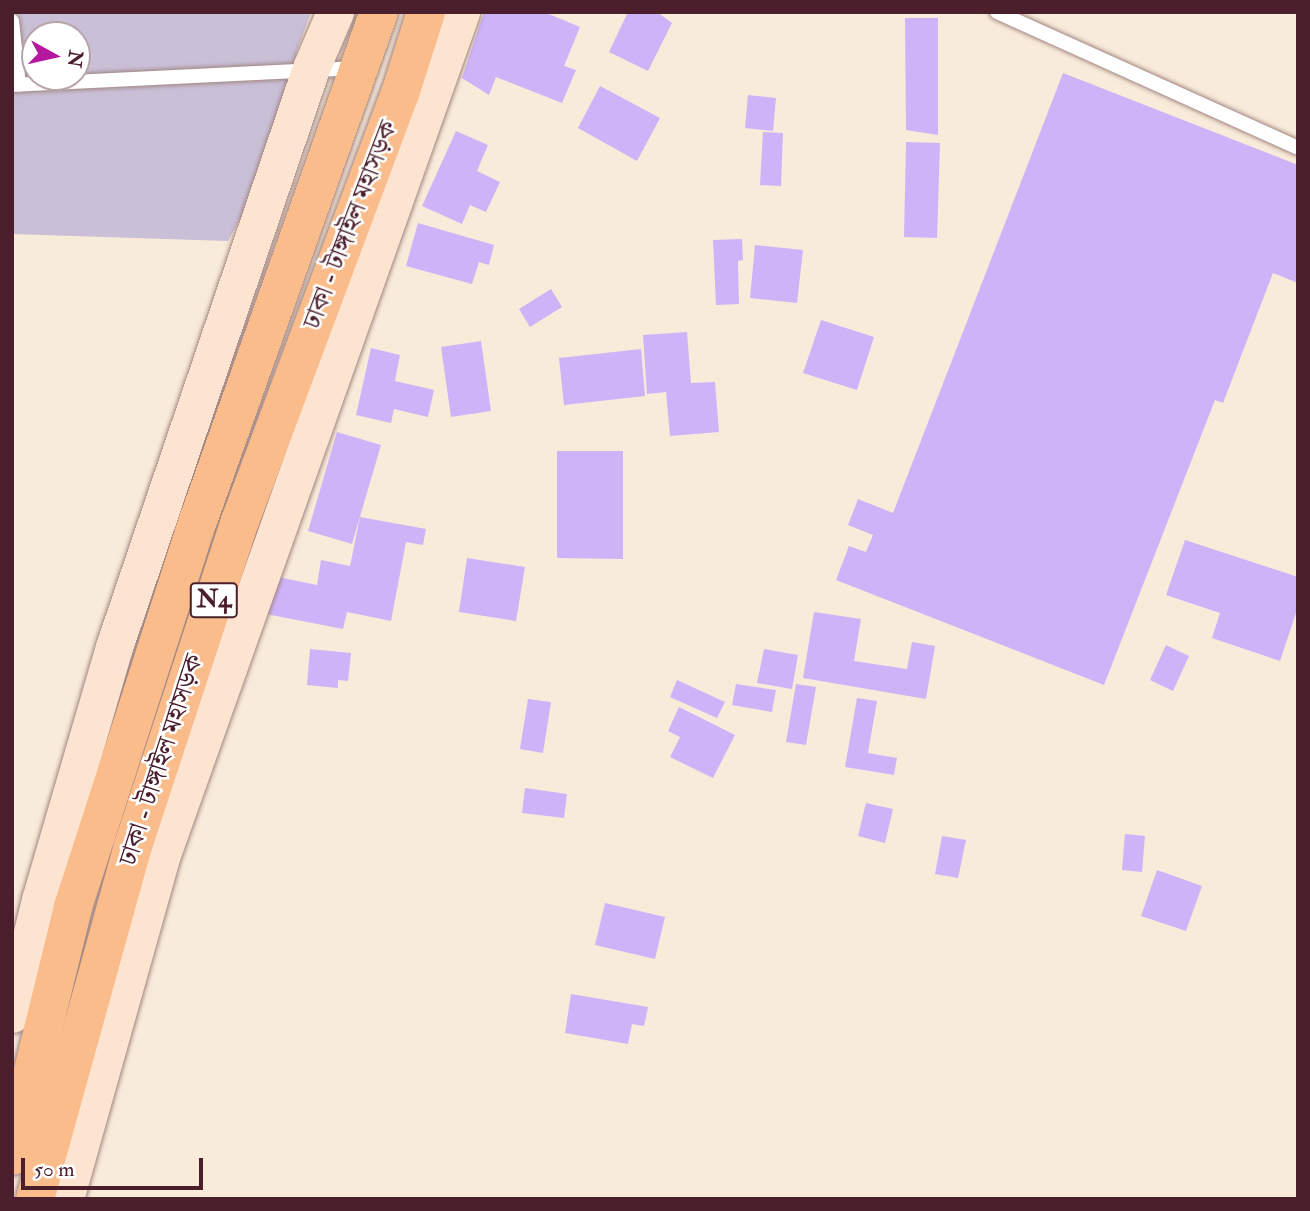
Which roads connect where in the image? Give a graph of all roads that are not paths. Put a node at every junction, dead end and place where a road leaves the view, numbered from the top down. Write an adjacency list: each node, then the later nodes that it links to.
1 (335, 12): 7 (main road)
2 (379, 12): 8 (highway, ঢাকা - টাঙ্গাইল মহাসড়ক / N4)
3 (426, 12): 11 (highway, ঢাকা - টাঙ্গাইল মহাসড়ক / N4)
4 (461, 12): 11 (main road)
5 (997, 12): 10 (lane)
6 (12, 21): 9 (lane)
7 (311, 68): 8 (lane); 9 (lane); 12 (main road)
8 (359, 68): 12 (highway, ঢাকা - টাঙ্গাইল মহাসড়ক / N4)
9 (15, 85)
10 (1298, 148)
11 (147, 852): 15 (highway, ঢাকা - টাঙ্গাইল মহাসড়ক / N4); 16 (main road)
12 (57, 903): 13 (main road); 14 (highway, ঢাকা - টাঙ্গাইল মহাসড়ক / N4)
13 (12, 1014)
14 (12, 1156)
15 (35, 1199)
16 (65, 1199)

